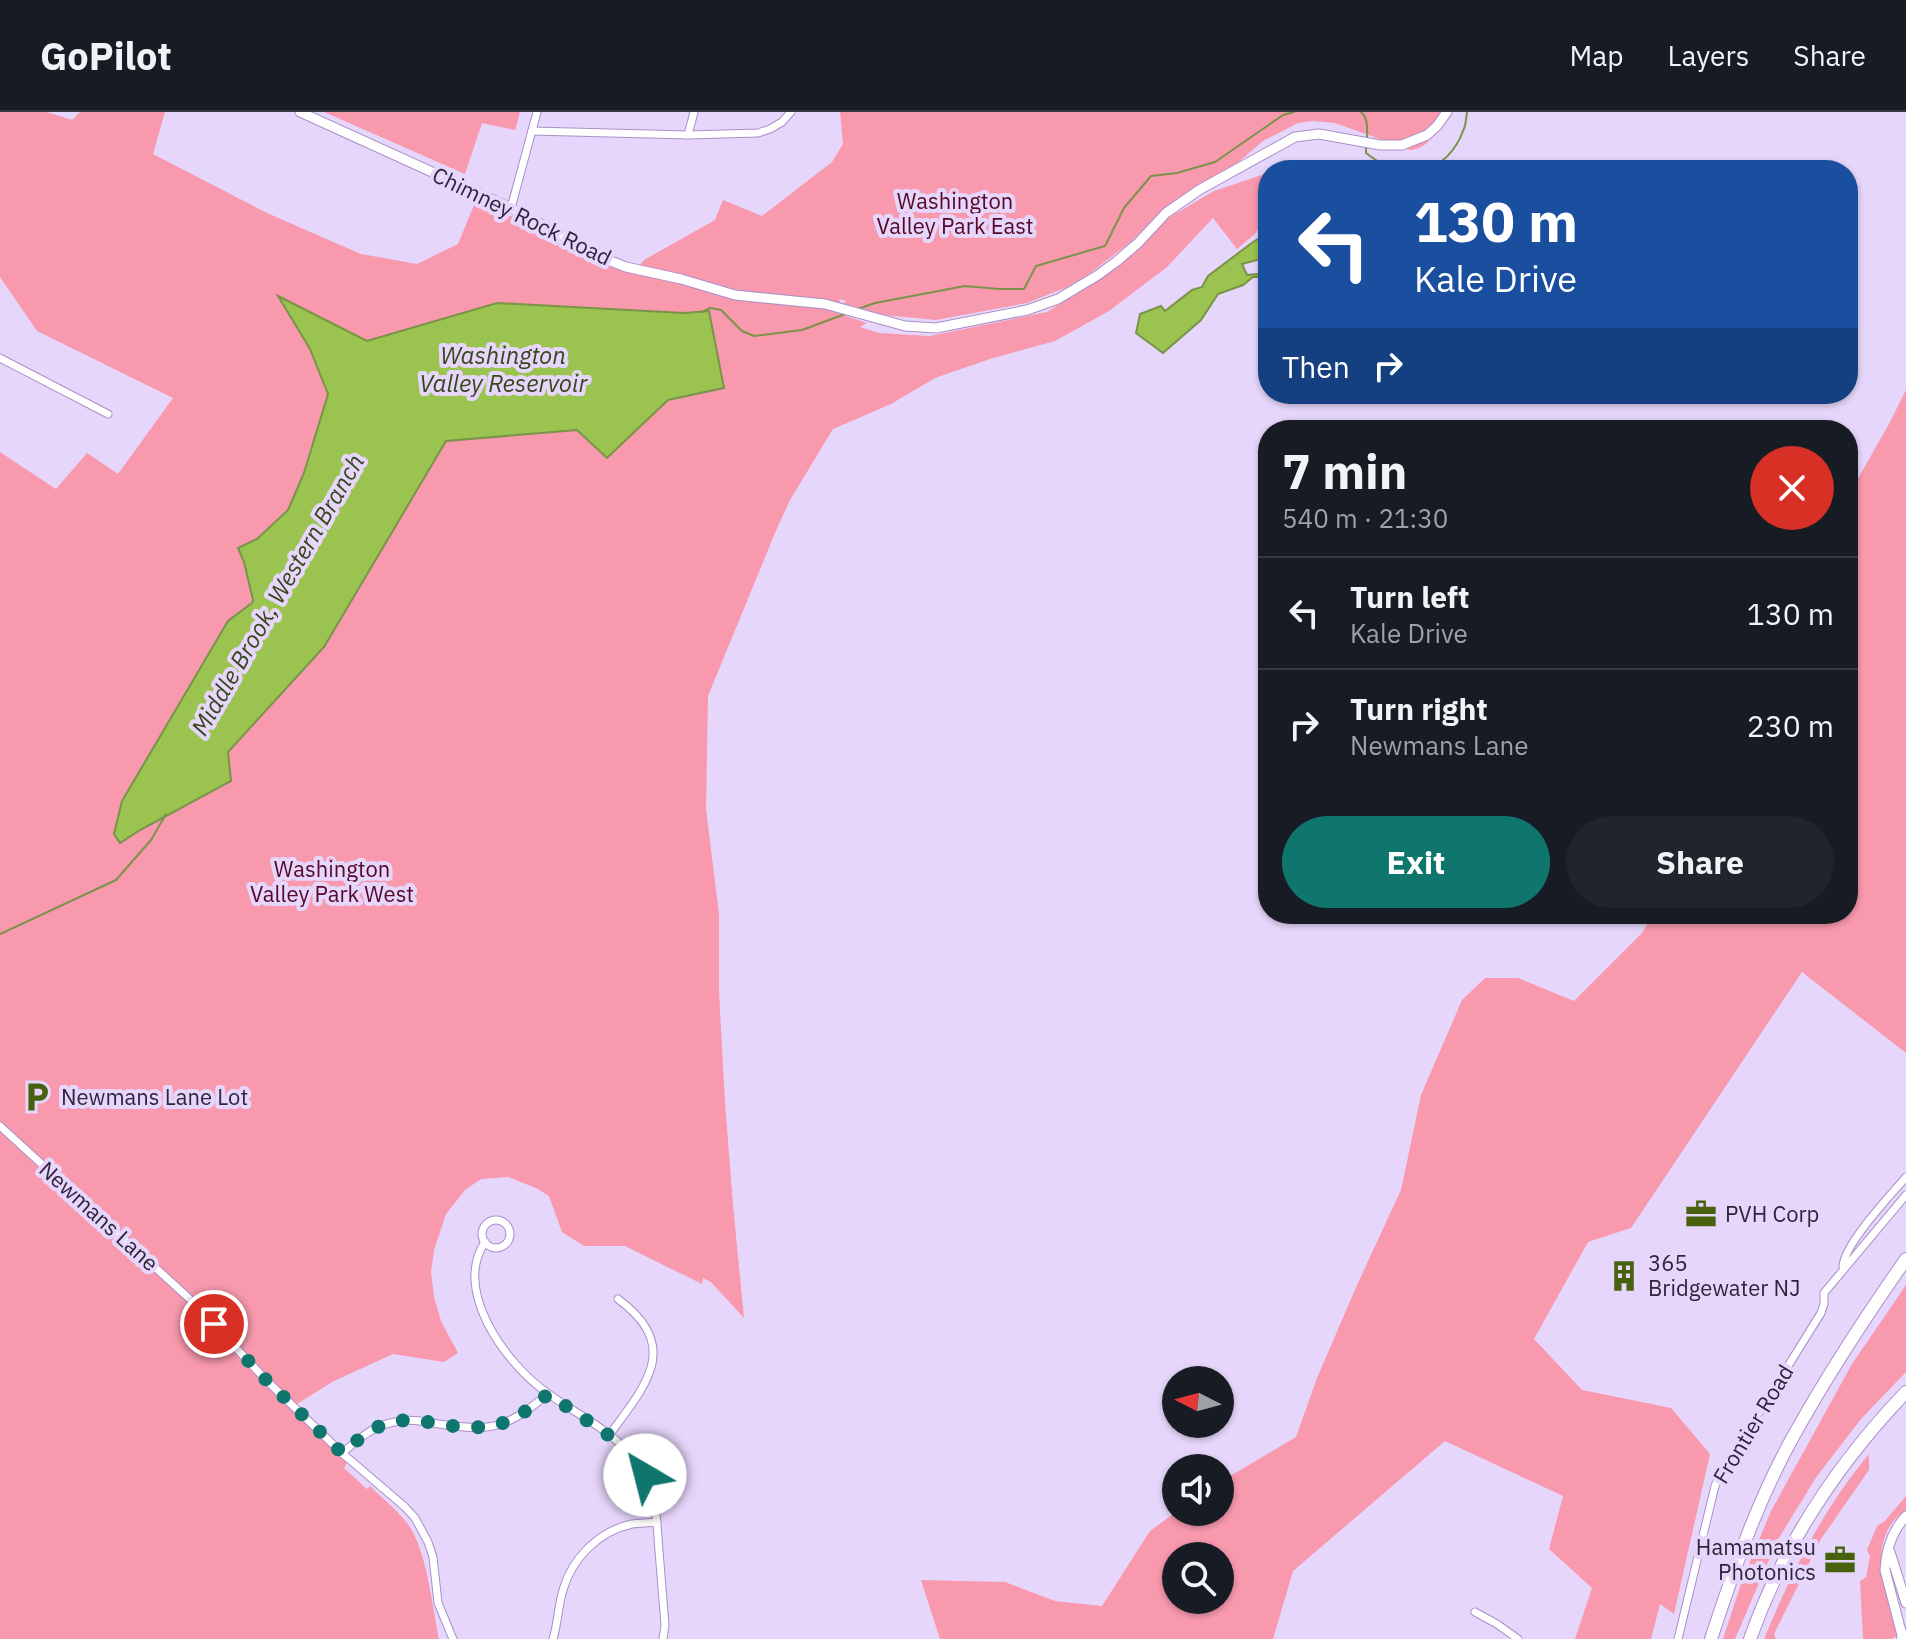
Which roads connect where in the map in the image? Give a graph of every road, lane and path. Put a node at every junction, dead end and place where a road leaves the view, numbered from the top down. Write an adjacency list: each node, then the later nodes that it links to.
1 (300, 112): 8 (street, Chimney Rock Road)
2 (537, 112): 6 (street)
3 (694, 112): 7 (street)
4 (791, 112): 7 (street)
5 (1447, 112): 8 (street, Chimney Rock Road)
6 (532, 131): 7 (street); 8 (street)
7 (688, 135)
8 (511, 208)
9 (0, 358): 10 (street)
10 (108, 414)
11 (0, 1126): 21 (street, Newmans Lane)
12 (1906, 1177): 16 (street, Frontier Road)
13 (1906, 1195): 16 (street, Frontier Road)
14 (485, 1242): 14 (street); 19 (street)
15 (1906, 1259): 33 (highway)
16 (1843, 1268): 32 (street, Frontier Road)
17 (618, 1299): 20 (street)
18 (1906, 1392): 34 (highway)
19 (548, 1394): 20 (street); 21 (street)
20 (610, 1434): 23 (street)
21 (342, 1453): 28 (street, Newmans Lane)
22 (1906, 1516): 24 (street)
23 (657, 1522): 29 (street); 30 (street)
24 (1889, 1549): 25 (street); 27 (street)
25 (1906, 1603)
26 (1475, 1612): 31 (street)
27 (1904, 1638)
28 (453, 1639)
29 (553, 1639)
30 (663, 1639)
31 (1518, 1639)
32 (1678, 1639)
33 (1711, 1639)
34 (1750, 1639)

